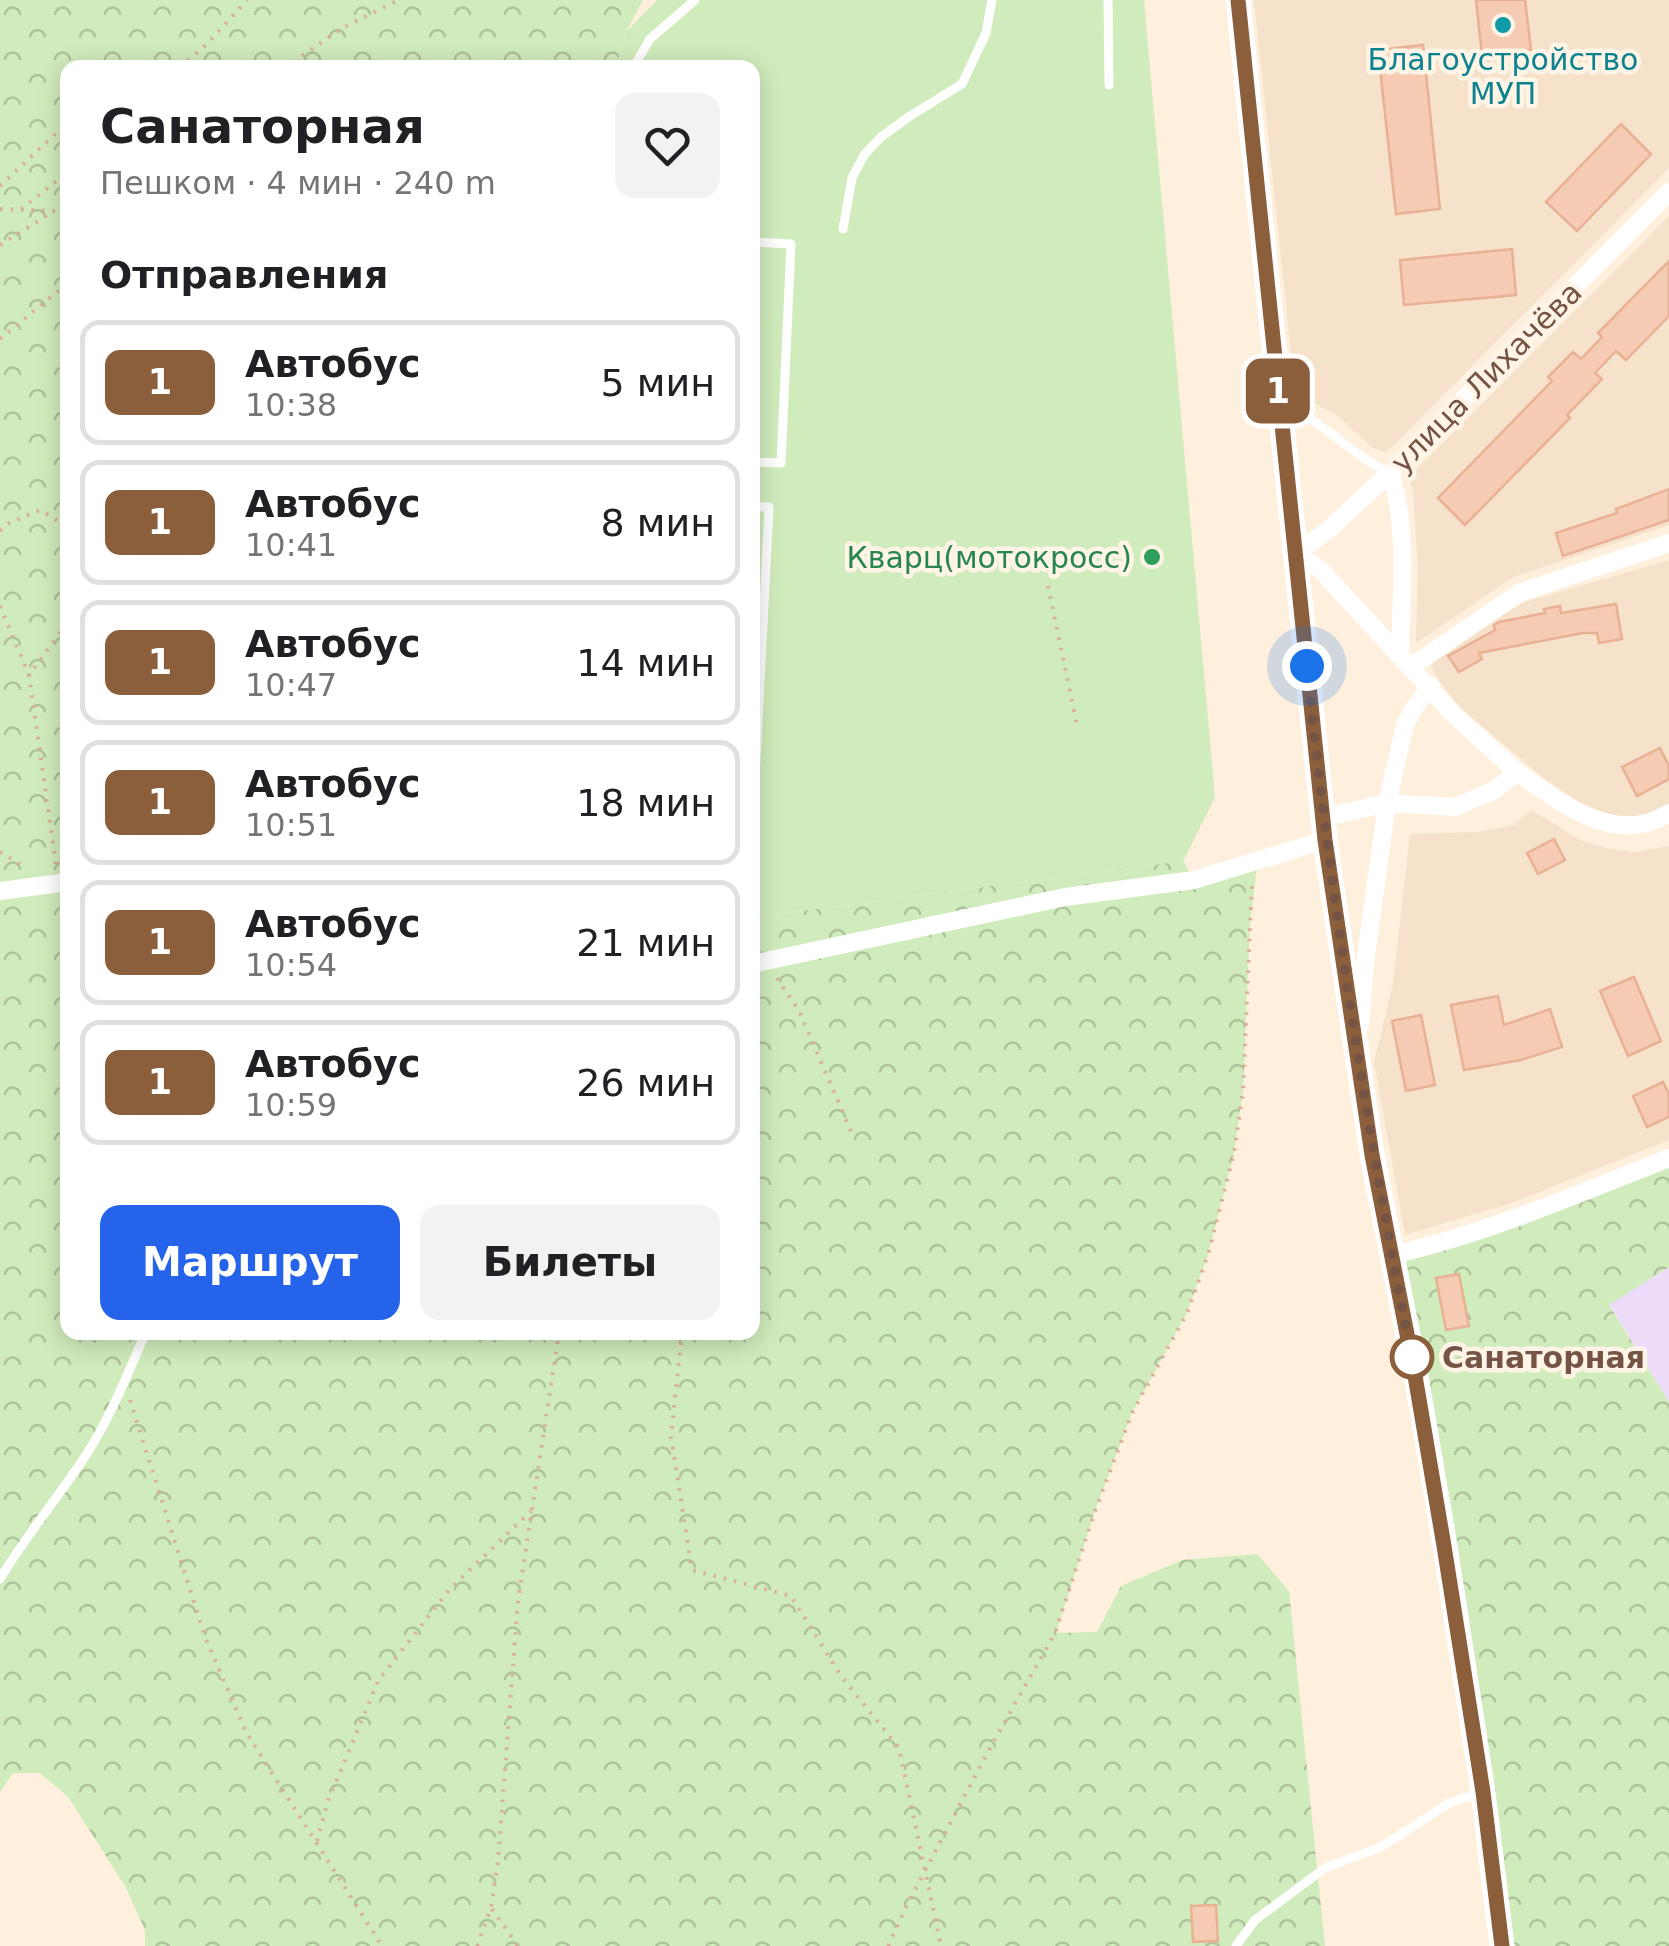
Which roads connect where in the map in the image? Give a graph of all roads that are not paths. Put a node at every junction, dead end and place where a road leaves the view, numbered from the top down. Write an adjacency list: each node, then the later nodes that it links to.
1 (694, 0): 5 (lane)
2 (992, 0): 8 (lane)
3 (1108, 0): 6 (lane)
4 (1238, 0): 10 (main road)
5 (639, 60)
6 (1109, 85)
7 (1669, 192): 12 (street, улица Лихачёва)
8 (843, 229)
9 (760, 242): 11 (lane)
10 (1280, 404): 12 (lane); 15 (main road)
11 (760, 462)
12 (1390, 473): 15 (street, улица Лихачёва); 16 (street)
13 (760, 507): 17 (lane)
14 (1669, 543): 16 (street)
15 (1296, 553): 16 (street); 22 (main road)
16 (1406, 660): 18 (street)
17 (760, 675)
18 (1431, 686): 19 (street); 20 (street)
19 (1518, 772): 20 (street); 21 (street)
20 (1387, 804): 22 (street); 26 (street)
21 (1669, 813)
22 (1324, 829): 25 (street); 26 (main road)
23 (60, 883): 24 (street)
24 (0, 891)
25 (760, 963)
26 (1358, 1061): 28 (main road)
27 (1669, 1158): 28 (street)
28 (1392, 1256): 31 (main road)
29 (142, 1340): 30 (lane)
30 (0, 1580)
31 (1483, 1792): 32 (lane); 33 (main road)
32 (1235, 1946)
33 (1502, 1946)

